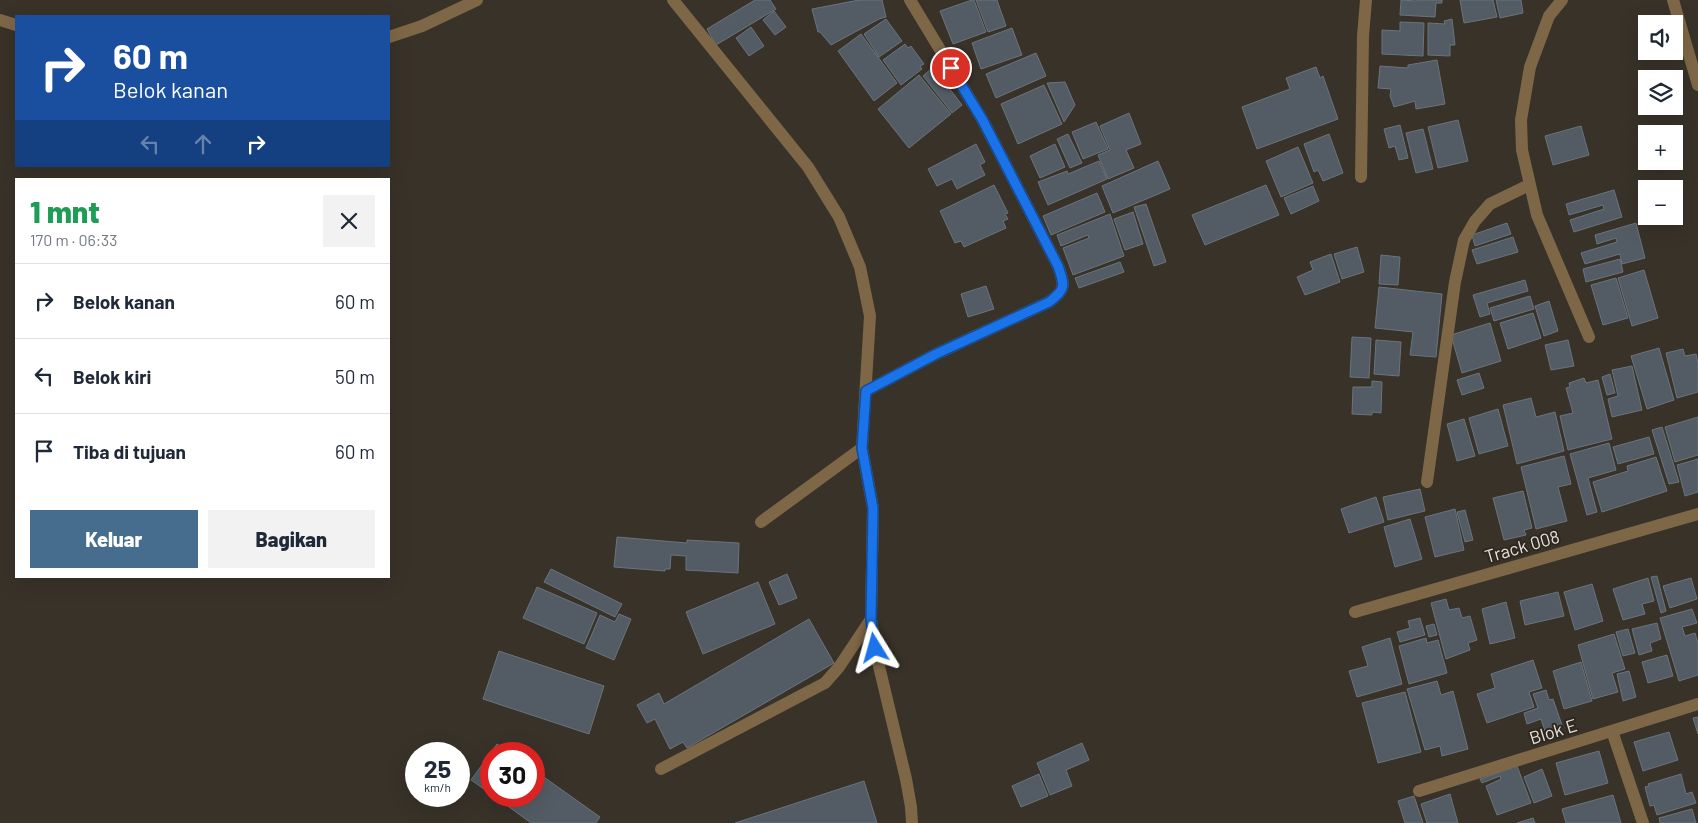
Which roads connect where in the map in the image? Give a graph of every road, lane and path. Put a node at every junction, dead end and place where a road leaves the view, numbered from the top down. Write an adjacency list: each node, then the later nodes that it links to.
1 (477, 0): 9 (street)
2 (673, 0): 14 (street)
3 (910, 0): 14 (street)
4 (1366, 0): 11 (street)
5 (1562, 0): 12 (street)
6 (1673, 0): 10 (street)
7 (0, 20): 8 (street)
8 (15, 25)
9 (390, 36)
10 (1698, 85)
11 (1361, 177)
12 (1529, 185): 13 (street); 16 (street)
13 (1589, 337)
14 (866, 391): 15 (street)
15 (862, 448): 18 (street); 20 (street)
16 (1427, 482)
17 (1698, 514): 19 (street, Track 008)
18 (761, 522)
19 (1355, 612)
20 (871, 619): 23 (street); 25 (street)
21 (1698, 704): 22 (street, Blok E)
22 (1612, 731): 24 (street, Blok E); 26 (street)
23 (661, 769)
24 (1419, 791)
25 (912, 823)
26 (1643, 823)

